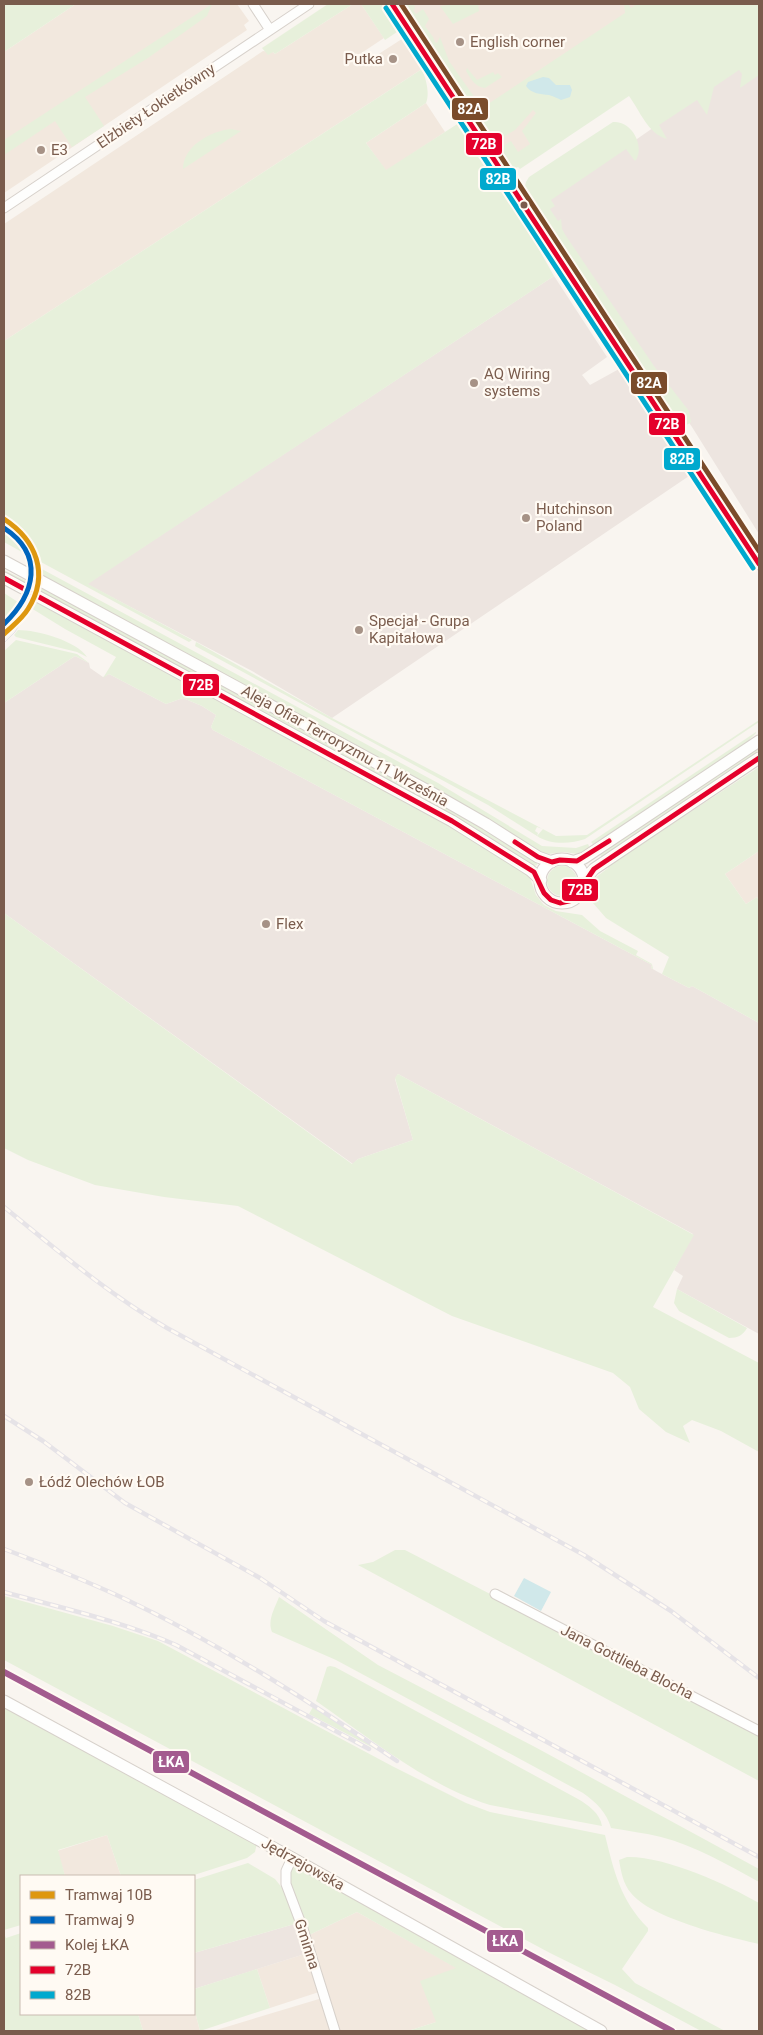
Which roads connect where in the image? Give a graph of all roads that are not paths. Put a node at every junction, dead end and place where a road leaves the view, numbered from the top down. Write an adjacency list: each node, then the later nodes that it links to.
1 (253, 4): 4 (street)
2 (309, 4): 4 (street, Elżbiety Łokietkówny)
3 (392, 4): 7 (street)
4 (270, 30): 5 (street, Elżbiety Łokietkówny)
5 (4, 208)
6 (4, 561): 11 (street, Aleja Ofiar Terroryzmu 11 Września)
7 (759, 564)
8 (4, 578): 13 (street, Aleja Ofiar Terroryzmu 11 Września)
9 (759, 741): 12 (street)
10 (759, 758): 14 (street)
11 (552, 862): 12 (street); 13 (street)
12 (572, 862): 14 (street)
13 (541, 880): 14 (street)
14 (584, 880)
15 (495, 1594): 17 (street, Jana Gottlieba Blocha)
16 (4, 1700): 18 (street, Jędrzejowska)
17 (759, 1731)
18 (292, 1858): 19 (street, Gminna); 20 (street, Jędrzejowska)
19 (335, 2031)
20 (601, 2031)

